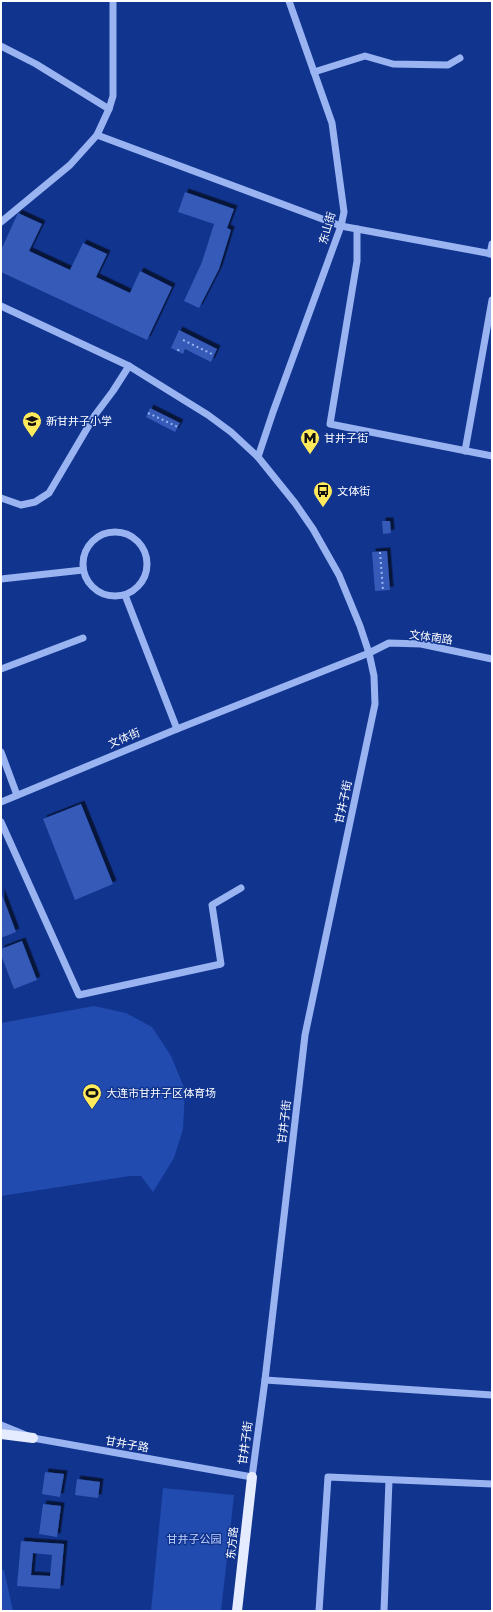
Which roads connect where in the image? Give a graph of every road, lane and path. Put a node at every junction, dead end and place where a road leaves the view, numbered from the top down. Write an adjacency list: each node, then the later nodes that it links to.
1 (113, 1): 6 (street)
2 (289, 1): 5 (street, 东山街)
3 (1, 46): 6 (street)
4 (460, 58): 5 (street)
5 (314, 72): 9 (street, 东山街)
6 (109, 109): 7 (street)
7 (97, 135): 8 (street); 9 (street)
8 (1, 222)
9 (341, 226): 10 (street); 24 (street, 东山街)
10 (356, 229): 12 (street); 22 (street)
11 (492, 244): 12 (street)
12 (491, 254)
13 (492, 300): 22 (street)
14 (1, 306): 19 (street, 甘井子街)
15 (182, 340): 18 (path)
16 (179, 348): 17 (path)
17 (178, 351)
18 (214, 355)
19 (129, 366): 24 (street, 甘井子街); 25 (street)
20 (148, 413): 21 (path)
21 (178, 427)
22 (465, 451): 23 (street)
23 (492, 456)
24 (258, 457): 32 (street, 甘井子街)
25 (1, 498)
26 (380, 552): 29 (path)
27 (83, 570): 28 (street); 30 (street); 30 (street)
28 (1, 579)
29 (382, 590)
30 (125, 595): 35 (street)
31 (84, 638): 34 (street)
32 (369, 653): 33 (street, 文体南路); 35 (street, 文体街); 41 (street, 甘井子街)
33 (492, 659)
34 (1, 669)
35 (177, 728): 37 (street, 文体街)
36 (1, 752): 37 (street)
37 (16, 795): 38 (street, 文体街)
38 (1, 802)
39 (1, 822): 40 (street)
40 (241, 888)
41 (265, 1380): 42 (street); 46 (street, 甘井子街)
42 (492, 1395)
43 (1, 1425): 45 (street, 甘井子路)
44 (1, 1434): 45 (main road)
45 (34, 1438): 46 (street, 甘井子路)
46 (252, 1477): 49 (main road, 东方路)
47 (389, 1480): 48 (street); 50 (street); 51 (street)
48 (492, 1484)
49 (237, 1611)
50 (319, 1611)
51 (384, 1611)

